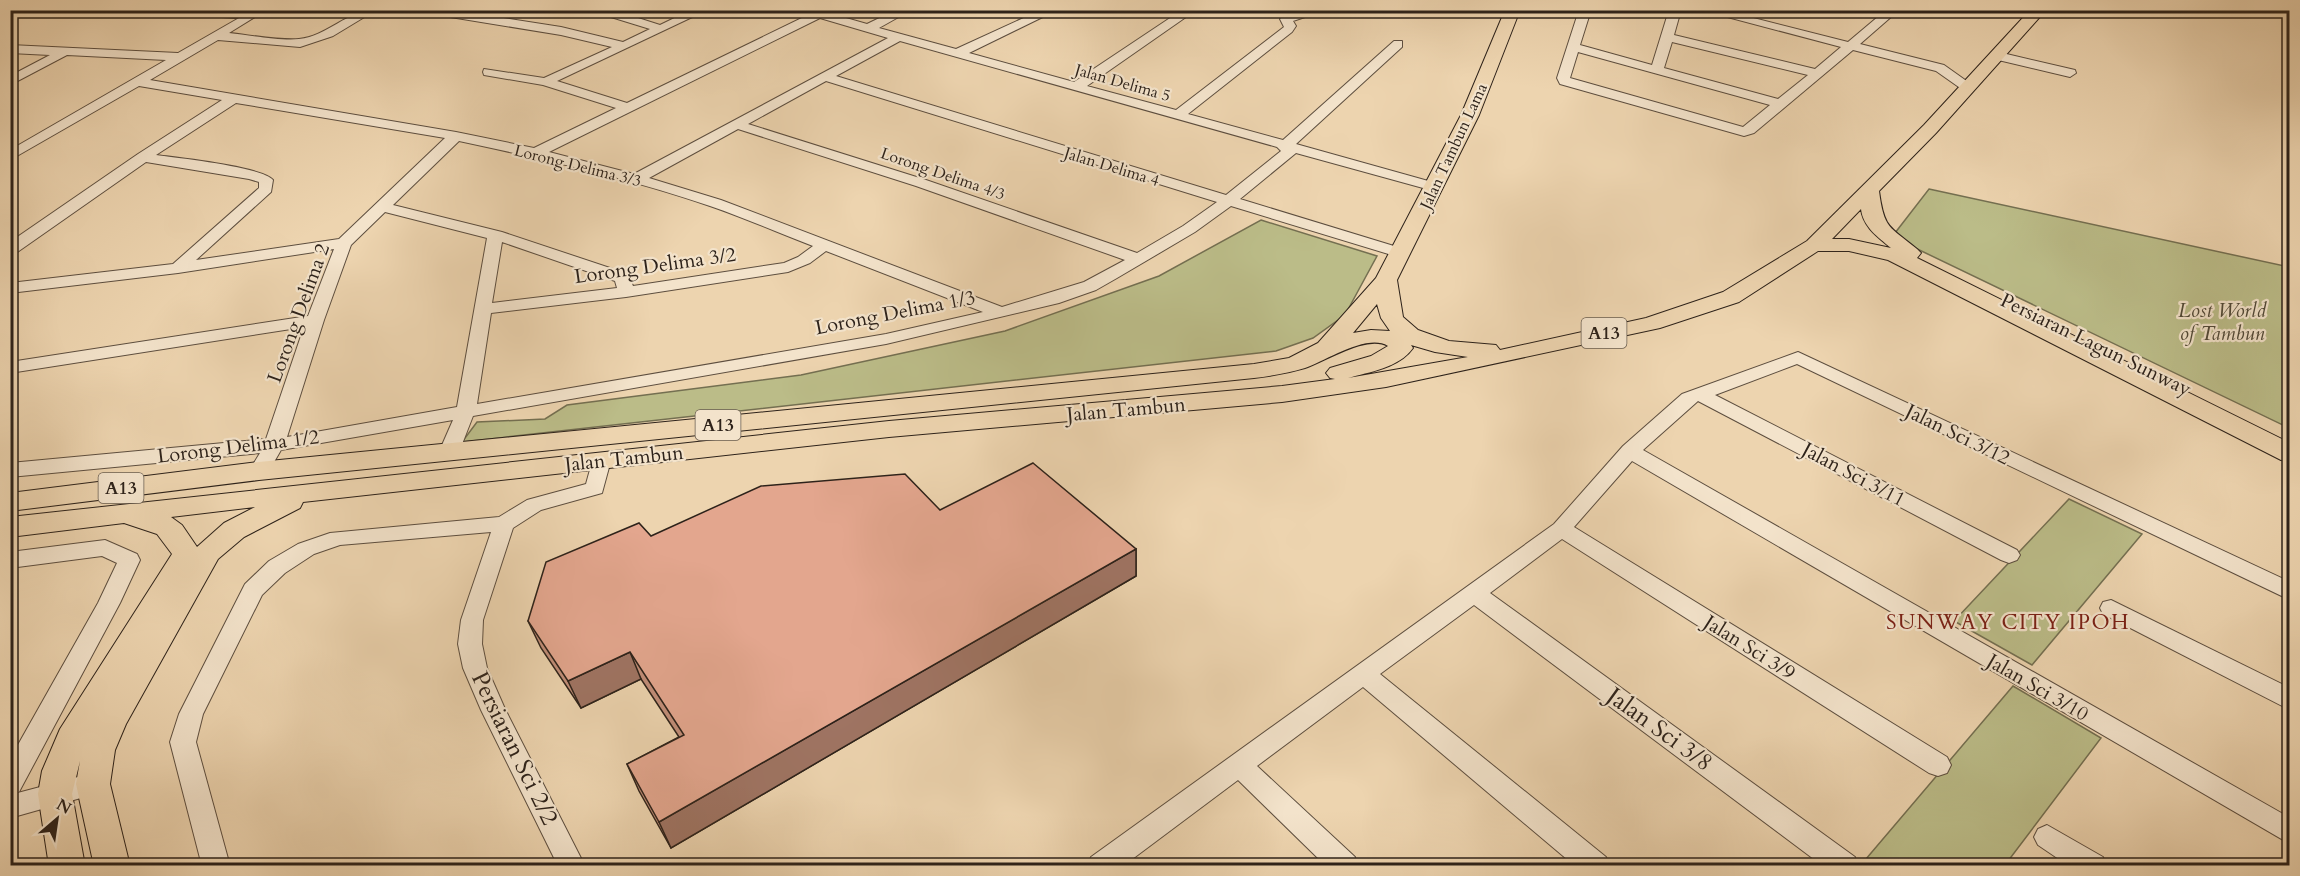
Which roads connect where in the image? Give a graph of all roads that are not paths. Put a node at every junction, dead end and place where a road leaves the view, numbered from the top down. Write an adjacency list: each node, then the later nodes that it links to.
1 (152, 10): 17 (street)
2 (370, 10): 21 (street)
3 (426, 10): 26 (street)
4 (702, 10): 20 (street)
5 (802, 10): 18 (street, Jalan Delima 5)
6 (906, 10): 19 (street)
7 (1052, 10): 30 (street)
8 (1191, 10): 41 (street)
9 (1308, 10): 46 (street)
10 (1513, 10): 55 (main road, Jalan Tambun Lama)
11 (1585, 10): 27 (street)
12 (1675, 10): 23 (street)
13 (1706, 10): 25 (street)
14 (1894, 10): 25 (street)
15 (2039, 10): 31 (main road)
16 (602, 11): 20 (street)
17 (256, 13): 21 (street)
18 (818, 15): 19 (street, Jalan Delima 5); 45 (street)
19 (869, 28): 22 (street, Jalan Delima 5)
20 (662, 29): 26 (street)
21 (216, 36): 32 (street)
22 (900, 36): 30 (street, Jalan Delima 5); 37 (street)
23 (1667, 37): 33 (street); 35 (street)
24 (1398, 44): 49 (street, Lorong Delima 1/3)
25 (1851, 45): 35 (street); 42 (street)
26 (625, 46): 40 (street)
27 (1574, 47): 33 (street); 44 (street)
28 (10, 50): 29 (street)
29 (64, 52): 32 (street); 38 (street)
30 (958, 53): 41 (street, Jalan Delima 5)
31 (1998, 56): 36 (street); 42 (main road, Jalan Tambun)
32 (178, 57): 39 (street)
33 (1658, 70): 44 (street)
34 (489, 72): 40 (street)
35 (1817, 73): 44 (street)
36 (2070, 73)
37 (825, 77): 47 (street); 56 (street, Jalan Delima 4)
38 (10, 81)
39 (138, 82): 43 (street, Lorong Delima 3/3); 51 (street)
40 (545, 82): 45 (street)
41 (1076, 87): 46 (street, Jalan Delima 5)
42 (1968, 87): 54 (main road, Jalan Tambun)
43 (236, 97): 48 (street, Lorong Delima 3/3); 52 (street)
44 (1780, 104)
45 (629, 108): 50 (street)
46 (1177, 116): 49 (street, Jalan Delima 5)
47 (738, 125): 53 (street); 64 (street, Lorong Delima 4/3)
48 (456, 136): 50 (street, Lorong Delima 3/3); 57 (street, Lorong Delima 2)
49 (1288, 148): 55 (street, Jalan Delima 5); 56 (street, Lorong Delima 1/3)
50 (536, 153): 53 (street, Lorong Delima 3/3)
51 (10, 156)
52 (143, 157): 62 (street); 65 (street)
53 (636, 178): 60 (street, Lorong Delima 3/3)
54 (1876, 183): 61 (main road, Jalan Tambun / A13); 78 (main road, Persiaran Lagun Sunway)
55 (1434, 187): 63 (main road, Jalan Tambun Lama)
56 (1228, 201): 63 (street, Jalan Delima 4); 64 (street, Lorong Delima 1/3)
57 (382, 207): 58 (street); 59 (street, Lorong Delima 2)
58 (496, 235): 68 (street); 69 (street)
59 (344, 243): 65 (street); 71 (street, Lorong Delima 2)
60 (825, 244): 68 (street, Lorong Delima 3/2); 70 (street, Lorong Delima 3/3)
61 (1814, 245): 73 (main road, Jalan Tambun / A13); 82 (main road, Persiaran Lagun Sunway)
62 (10, 250)
63 (1402, 250): 66 (main road, Jalan Tambun Lama)
64 (1136, 258): 70 (street, Lorong Delima 1/3)
65 (178, 268): 67 (street)
66 (1386, 280): 72 (main road, Jalan Tambun Lama); 73 (main road)
67 (10, 288)
68 (626, 292): 69 (street, Lorong Delima 3/2)
69 (484, 309): 76 (street)
70 (1001, 313): 76 (street, Lorong Delima 1/3)
71 (315, 320): 74 (street); 79 (street, Lorong Delima 2)
72 (1327, 349): 77 (main road, Jalan Tambun); 81 (main road, Jalan Tambun / A13)
73 (1530, 349): 77 (main road, Jalan Tambun / A13)
74 (11, 369)
75 (1699, 394): 80 (street); 93 (street, Jalan Sci 3/11); 95 (street, Jalan Sci 3/12)
76 (465, 414): 79 (street, Lorong Delima 1/2); 81 (street)
77 (1038, 417): 83 (main road, Jalan Tambun / A13)
78 (2289, 440)
79 (274, 445): 84 (street, Lorong Delima 1/2); 85 (street, Lorong Delima 2)
80 (1630, 451): 91 (street); 106 (street, Jalan Sci 3/10)
81 (449, 452): 85 (main road, Jalan Tambun / A13)
82 (2289, 454)
83 (601, 460): 86 (main road, Jalan Tambun / A13); 89 (street)
84 (10, 470)
85 (259, 471): 87 (main road, Jalan Tambun / A13)
86 (316, 492): 88 (main road, Jalan Tambun / A13); 92 (main road)
87 (10, 502)
88 (113, 515): 90 (main road, A13); 92 (main road)
89 (504, 524): 110 (street); 111 (street, Persiaran Sci 2/2)
90 (10, 527)
91 (1561, 529): 96 (street); 101 (street, Jalan Sci 3/9)
92 (197, 553): 103 (main road); 104 (main road)
93 (2009, 555)
94 (10, 560): 102 (street)
95 (2289, 592)
96 (1474, 594): 98 (street); 115 (street, Jalan Sci 3/8)
97 (2111, 608): 99 (street)
98 (1363, 674): 100 (street); 114 (street)
99 (2289, 700)
100 (1239, 765): 112 (street); 113 (street)
101 (1938, 765)
102 (10, 783)
103 (93, 784): 104 (street); 109 (main road)
104 (55, 794): 105 (street); 108 (main road)
105 (10, 807)
106 (2289, 832)
107 (2047, 837): 116 (street)
108 (67, 866)
109 (112, 866)
110 (216, 866)
111 (572, 866)
112 (1101, 866)
113 (1345, 866)
114 (1596, 866)
115 (1845, 866)
116 (2093, 866)

